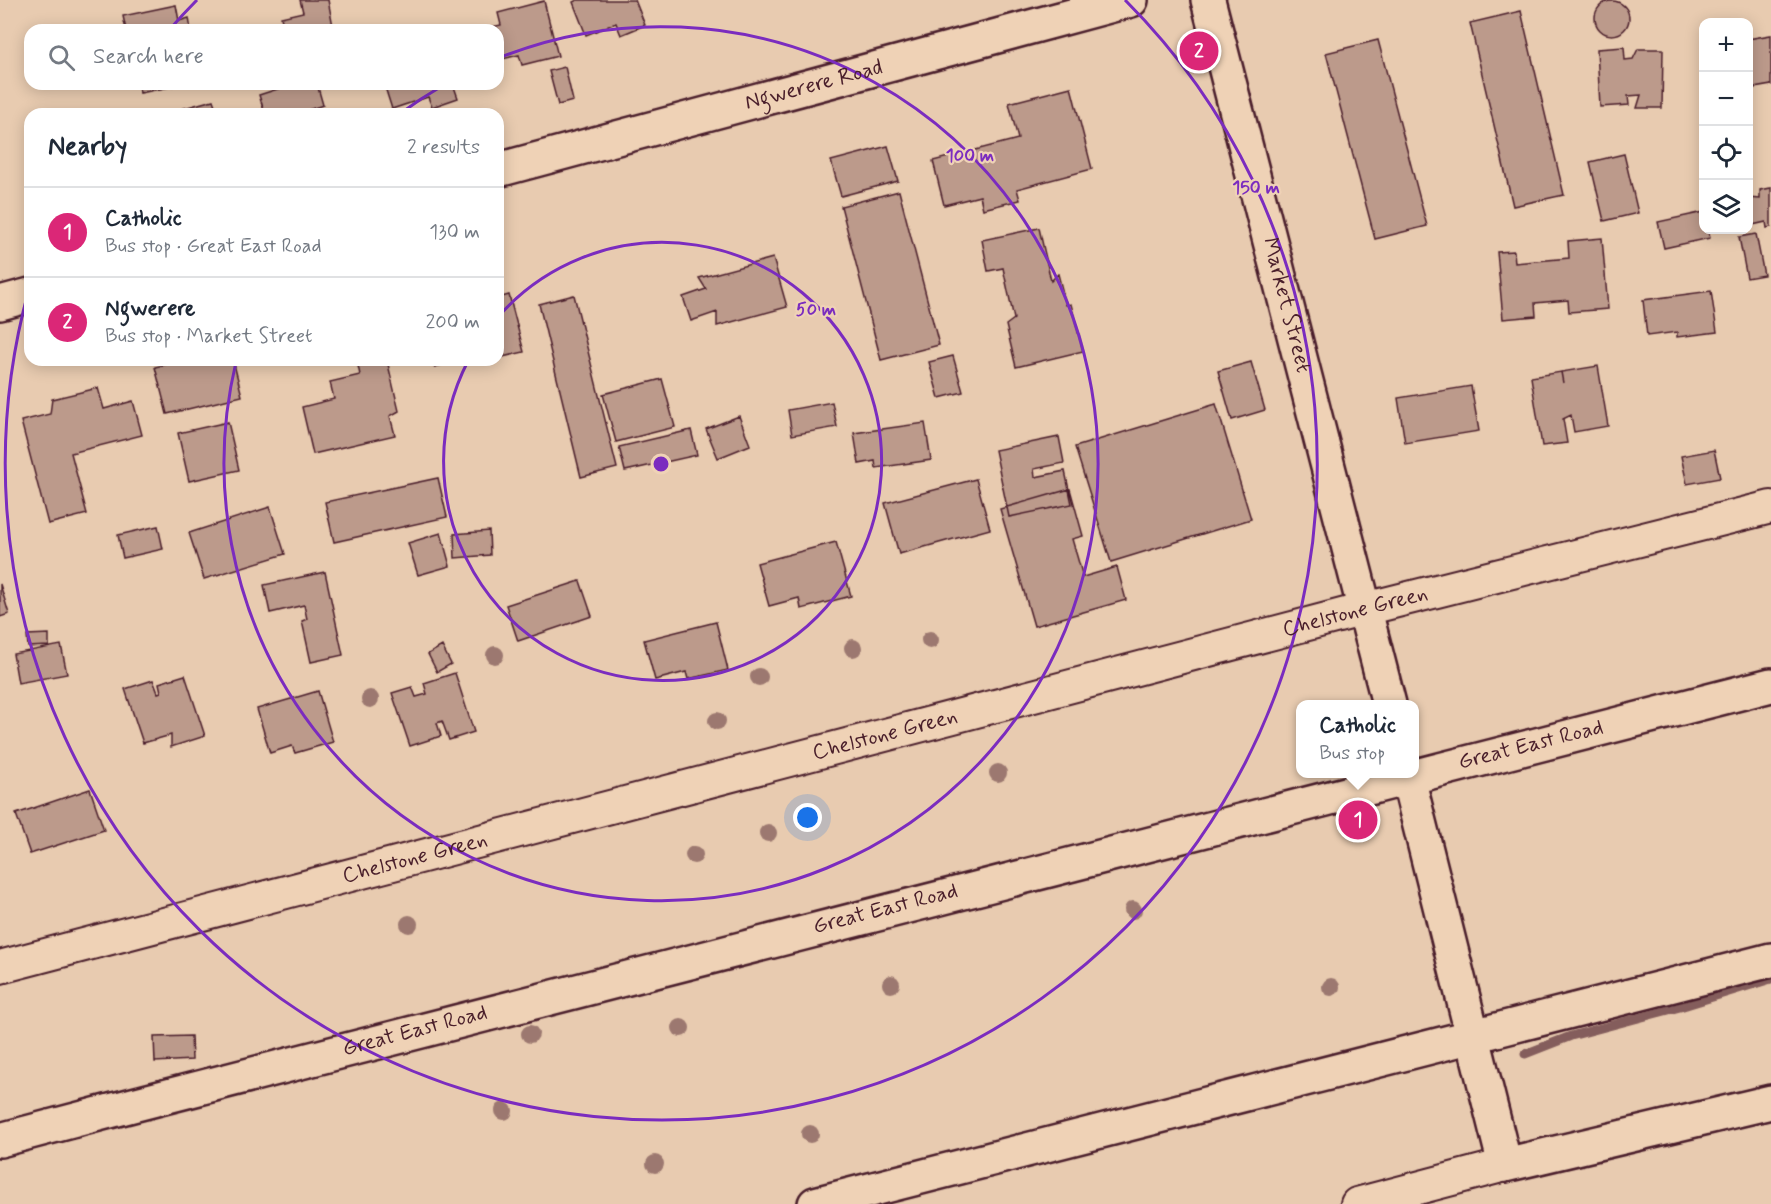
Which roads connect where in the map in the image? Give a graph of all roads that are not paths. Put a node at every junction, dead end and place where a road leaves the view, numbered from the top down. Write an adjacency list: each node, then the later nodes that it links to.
1 (1131, 0): 3 (main road, Ngwerere Road)
2 (1208, 0): 7 (main road, Market Street)
3 (504, 168)
4 (24, 297): 5 (main road)
5 (0, 303)
6 (1771, 507): 7 (street, Chelstone Green)
7 (1365, 609): 9 (main road, Market Street); 14 (street, Chelstone Green)
8 (1771, 685): 10 (main road, Great East Road)
9 (1388, 700)
10 (1419, 772)
11 (1395, 778): 17 (main road, Great East Road)
12 (1408, 778): 15 (main road)
13 (1771, 960): 15 (main road)
14 (0, 968)
15 (1472, 1035): 18 (main road); 19 (main road)
16 (1771, 1102): 18 (main road)
17 (0, 1140)
18 (1505, 1165): 20 (street)
19 (815, 1204)
20 (1358, 1204)

